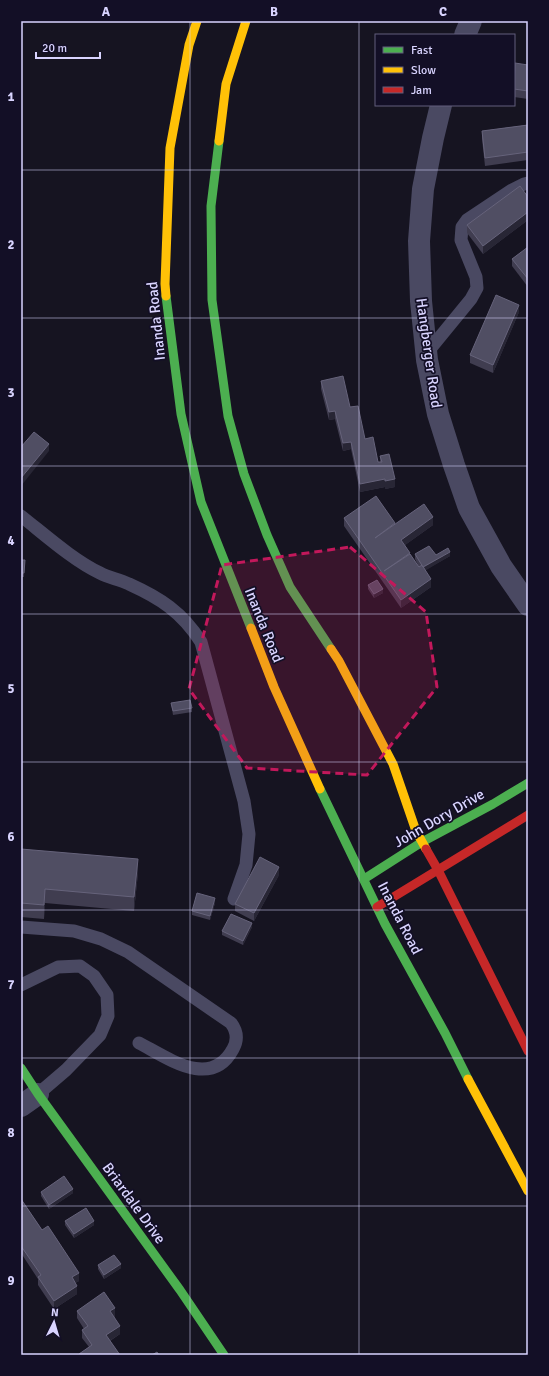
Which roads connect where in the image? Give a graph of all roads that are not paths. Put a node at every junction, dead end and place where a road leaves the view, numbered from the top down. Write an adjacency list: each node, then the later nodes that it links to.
1 (197, 21): 14 (street, Inanda Road)
2 (246, 21): 12 (street)
3 (471, 21): 4 (street)
4 (465, 34)
5 (441, 106): 7 (street, Hangberger Road)
6 (528, 184): 7 (lane)
7 (426, 354): 9 (street, Hangberger Road)
8 (21, 516): 15 (lane)
9 (528, 606)
10 (528, 783): 12 (street, John Dory Drive)
11 (528, 815): 13 (street)
12 (422, 842): 13 (street); 14 (street, John Dory Drive)
13 (438, 870): 16 (street); 20 (street)
14 (364, 879): 16 (street, Inanda Road)
15 (234, 899)
16 (377, 907): 23 (street, Inanda Road)
17 (21, 927): 19 (lane)
18 (21, 985): 22 (lane)
19 (139, 1044)
20 (528, 1051)
21 (21, 1068): 22 (street, Briardale Drive)
22 (30, 1100): 24 (street, Briardale Drive)
23 (528, 1191)
24 (224, 1355)

